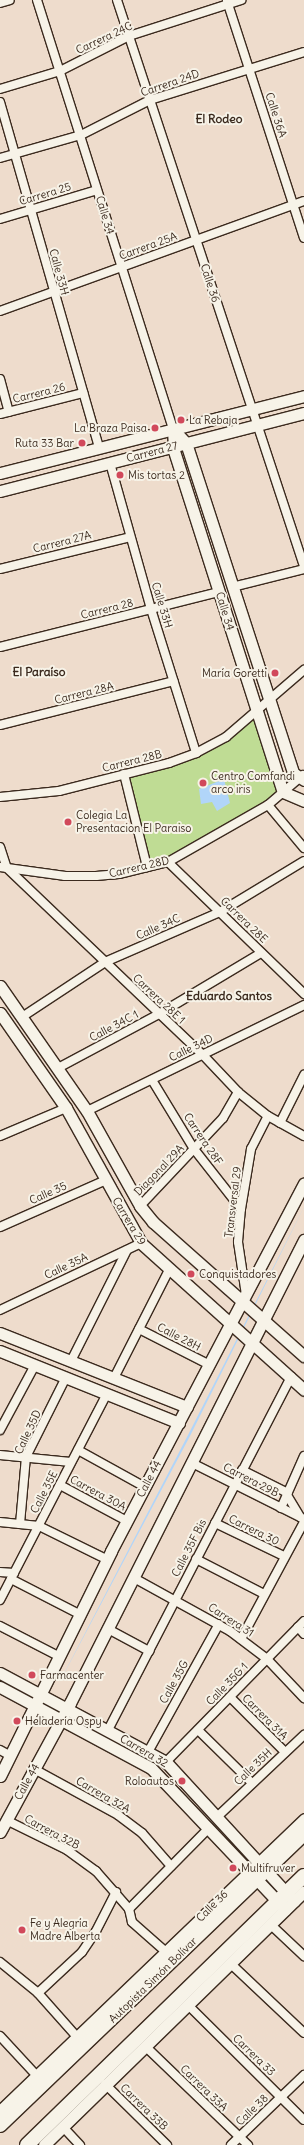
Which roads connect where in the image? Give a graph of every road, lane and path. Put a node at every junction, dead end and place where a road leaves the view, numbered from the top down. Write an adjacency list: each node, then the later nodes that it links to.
1 (10, 0): 6 (street)
2 (38, 0): 10 (street, Calle 34)
3 (117, 0): 7 (street, Calle 36)
4 (242, 0): 5 (street, Carrera 24C)
5 (227, 2): 7 (street, Carrera 24C); 9 (street, Calle 36A)
6 (0, 3)
7 (129, 36): 10 (street, Carrera 24C); 12 (street, Calle 36)
8 (304, 52): 9 (street, Carrera 24D)
9 (249, 69): 12 (street, Carrera 24D); 19 (street, Calle 36A)
10 (60, 71): 11 (street, Carrera 24C); 14 (street, Calle 34)
11 (0, 89)
12 (150, 100): 14 (street, Carrera 24D); 23 (street, Calle 36)
13 (0, 102): 15 (street, Calle 33H)
14 (81, 135): 15 (street, Carrera 24D); 17 (street, Calle 34)
15 (14, 154): 16 (street, Carrera 24D); 20 (street, Calle 33H)
16 (0, 158)
17 (97, 190): 20 (street, Carrera 25); 24 (street, Calle 34)
18 (304, 201): 19 (street, Carrera 25A)
19 (293, 205): 22 (street, Calle 36A); 23 (street, Carrera 25A)
20 (32, 210): 21 (street, Carrera 25); 25 (street, Calle 33H)
21 (0, 220)
22 (304, 238)
23 (196, 240): 24 (street, Carrera 25A); 30 (street, Calle 36)
24 (122, 267): 25 (street, Carrera 25A); 35 (street, Calle 34)
25 (53, 292): 26 (street, Carrera 25A); 28 (street, Calle 33H)
26 (0, 311)
27 (0, 379): 31 (street)
28 (83, 393): 31 (street, Carrera 26); 38 (street, Calle 33H)
29 (304, 396): 30 (street, Carrera 27)
30 (252, 410): 34 (street, Calle 36); 35 (street, Carrera 27)
31 (8, 412): 33 (street, Carrera 26)
32 (304, 412): 34 (street, Carrera 27)
33 (0, 414)
34 (257, 425): 36 (street, Carrera 27); 43 (street, Calle 36)
35 (173, 429): 36 (street, Calle 34); 37 (street, Calle 34); 38 (street, Carrera 27)
36 (186, 443): 37 (street, Carrera 27); 45 (street, Calle 34)
37 (173, 446): 39 (street, Carrera 27); 46 (street, Calle 34)
38 (99, 448): 40 (street, Carrera 27)
39 (110, 463): 41 (street, Carrera 27); 42 (street, Calle 33H)
40 (0, 473)
41 (0, 491)
42 (130, 537): 44 (street, Carrera 27A); 47 (street, Calle 33H)
43 (304, 568): 45 (street)
44 (0, 569)
45 (232, 587): 51 (street, Calle 34)
46 (219, 592): 47 (street, Carrera 28); 52 (street, Calle 34)
47 (151, 609): 48 (street, Carrera 28); 50 (street, Calle 33H)
48 (0, 646)
49 (304, 670): 51 (street, Carrera 28B)
50 (174, 682): 53 (street, Carrera 28A); 54 (street, Calle 33H)
51 (268, 701): 52 (street, Carrera 28B); 56 (street, Calle 34)
52 (257, 713): 54 (street, Carrera 28B); 57 (street, Calle 34)
53 (0, 725)
54 (196, 753): 55 (street, Carrera 28B)
55 (124, 774): 58 (street, Carrera 28B); 66 (street)
56 (303, 778): 57 (street, Carrera 28D)
57 (283, 792): 59 (street); 60 (street, Carrera 28D)
58 (0, 797)
59 (304, 801)
60 (268, 806): 62 (street); 64 (street, Carrera 28D)
61 (0, 847): 65 (street)
62 (304, 848)
63 (304, 861): 67 (street, Calle 34C)
64 (168, 862): 66 (street, Carrera 28D); 67 (street, Carrera 28E)
65 (3, 867): 66 (street, Carrera 28D); 69 (street, Carrera 28E 1)
66 (147, 867)
67 (220, 912): 68 (street, Carrera 28E); 69 (street, Calle 34C)
68 (262, 953): 71 (street, Carrera 28E); 74 (street, Calle 34C 1)
69 (105, 962): 74 (street, Carrera 28E 1); 75 (street, Calle 34C)
70 (0, 986): 75 (street, Carrera 29)
71 (304, 994)
72 (304, 1006): 76 (street, Calle 34D)
73 (0, 1013): 81 (street, Carrera 29)
74 (159, 1014): 76 (street, Carrera 28E 1); 77 (street, Calle 34C 1)
75 (22, 1017): 77 (street, Carrera 29)
76 (203, 1055): 79 (street, Calle 34D); 80 (street, Carrera 28E 1)
77 (58, 1068): 82 (street, Carrera 29)
78 (304, 1075): 84 (street)
79 (152, 1080): 82 (street, Calle 34D); 87 (street, Carrera 28F)
80 (238, 1092): 83 (street, Carrera 28E 1); 87 (street, Diagonal 29A)
81 (66, 1108): 85 (street); 88 (street, Carrera 29)
82 (87, 1111): 90 (street, Carrera 29)
83 (268, 1116): 84 (street, Carrera 28E 1); 91 (street, Transversal 29)
84 (280, 1123): 86 (street, Carrera 28E 1)
85 (0, 1136)
86 (304, 1136)
87 (194, 1150): 90 (street, Diagonal 29A); 91 (street, Carrera 28F)
88 (106, 1180): 92 (street, Calle 35); 94 (street, Carrera 29)
89 (304, 1184): 97 (street, Calle 44)
90 (140, 1206): 97 (street, Carrera 29)
91 (241, 1208): 97 (street, Transversal 29)
92 (0, 1227)
93 (304, 1240): 99 (street, Calle 44)
94 (140, 1243): 95 (street, Calle 35A); 96 (street, Carrera 29)
95 (126, 1250): 98 (street, Calle 35A); 106 (street)
96 (169, 1270): 100 (street, Carrera 29); 101 (street)
97 (245, 1299): 99 (street, Carrera 29); 100 (street, Calle 44)
98 (0, 1310)
99 (263, 1317): 103 (street, Calle 44); 105 (street, Carrera 29)
100 (230, 1326): 103 (street, Carrera 29); 107 (street, Calle 44)
101 (139, 1329): 107 (street, Calle 28H); 111 (street)
102 (0, 1333): 106 (street)
103 (250, 1342): 109 (street, Carrera 29); 124 (street, Calle 44)
104 (0, 1351): 108 (street)
105 (304, 1356)
106 (71, 1361): 111 (street)
107 (208, 1364): 115 (street, Calle 44)
108 (35, 1365): 110 (street); 118 (street)
109 (290, 1377): 112 (street, Carrera 29); 126 (street, Calle 35F Bis)
110 (66, 1378): 113 (street); 122 (street, Calle 35D)
111 (114, 1378): 114 (street)
112 (304, 1390)
113 (107, 1394): 116 (street); 119 (street, Calle 35E)
114 (170, 1400): 115 (street); 116 (street)
115 (186, 1407): 117 (street, Calle 44)
116 (162, 1416): 117 (street)
117 (179, 1423): 129 (street, Calle 44)
118 (0, 1430)
119 (78, 1450): 123 (street, Calle 35E); 129 (street)
120 (0, 1455): 122 (street)
121 (304, 1456): 125 (street)
122 (26, 1457): 123 (street); 136 (street, Calle 35D)
123 (71, 1462): 128 (street, Calle 35E)
124 (192, 1463): 127 (street, Carrera 29B); 143 (street, Calle 44)
125 (302, 1468): 130 (street)
126 (242, 1470): 127 (street, Calle 35F Bis); 130 (street)
127 (235, 1484): 131 (street, Carrera 29B); 135 (street, Calle 35F Bis)
128 (60, 1485): 133 (street, Carrera 30A); 137 (street, Calle 35E)
129 (144, 1487): 133 (street, Calle 44)
130 (288, 1494): 131 (street); 132 (street, Carrera 29B)
131 (281, 1508): 132 (street, Carrera 29B)
132 (303, 1519): 138 (street)
133 (127, 1521): 140 (street, Calle 44)
134 (0, 1522): 136 (street)
135 (215, 1523): 138 (street, Carrera 30); 139 (street, Calle 35F Bis)
136 (20, 1524): 137 (street)
137 (38, 1526): 140 (street); 142 (street, Calle 35E)
138 (284, 1556): 144 (street)
139 (196, 1559): 144 (street); 145 (street, Calle 35F Bis)
140 (106, 1560): 147 (street, Calle 44)
141 (0, 1572): 142 (street)
142 (12, 1576): 146 (street, Calle 35E); 147 (street)
143 (134, 1578): 145 (street, Carrera 31); 152 (street, Calle 44)
144 (264, 1594): 154 (street)
145 (176, 1599): 149 (street, Carrera 31); 155 (street, Calle 35F Bis)
146 (0, 1600)
147 (80, 1614): 156 (street, Calle 44)
148 (304, 1621): 151 (street, Calle 35G 1)
149 (219, 1624): 154 (street, Carrera 31); 170 (street, Calle 35G)
150 (0, 1626): 156 (street)
151 (298, 1627): 153 (street); 157 (street, Calle 35G 1)
152 (108, 1629): 155 (street); 164 (street, Calle 44)
153 (304, 1634)
154 (242, 1639): 157 (street, Carrera 31)
155 (149, 1651): 166 (street, Calle 35F Bis)
156 (58, 1656): 160 (street, Calle 44)
157 (267, 1659): 161 (street, Calle 35G 1); 162 (street, Carrera 31)
158 (0, 1673): 160 (street, Carrera 32)
159 (0, 1687): 163 (street, Carrera 32)
160 (40, 1694): 163 (street, Calle 44); 164 (street, Carrera 32)
161 (230, 1697): 167 (street, Calle 35G 1); 171 (street, Carrera 31A)
162 (304, 1698)
163 (34, 1705): 165 (street, Carrera 32); 172 (street, Calle 44)
164 (67, 1709): 165 (street, Calle 44); 166 (street, Carrera 32)
165 (61, 1720): 174 (street, Calle 44); 180 (street, Carrera 32)
166 (108, 1730): 170 (street, Carrera 32)
167 (198, 1730): 173 (street, Calle 35G 1); 176 (street)
168 (304, 1735): 171 (street, Calle 35H)
169 (0, 1750): 172 (street)
170 (148, 1752): 173 (street, Carrera 32)
171 (285, 1752): 176 (street, Calle 35H)
172 (11, 1756): 175 (street, Calle 44)
173 (166, 1762): 177 (street, Carrera 32)
174 (34, 1770): 179 (street, Calle 44); 183 (street, Carrera 32A)
175 (0, 1776)
176 (252, 1783): 177 (street, Calle 35H)
177 (217, 1817): 184 (street, Carrera 32)
178 (304, 1819): 184 (street, Calle 36)
179 (6, 1820): 181 (street, Calle 44); 187 (street, Carrera 32B)
180 (209, 1828): 183 (street); 184 (street, Carrera 32)
181 (0, 1832)
182 (304, 1833): 184 (highway, Autopista Simón Bolívar)
183 (171, 1866): 189 (street)
184 (257, 1870): 188 (street, Carrera 32); 191 (street, Calle 36); 193 (highway, Autopista Simón Bolívar)
185 (304, 1876): 188 (highway)
186 (304, 1891): 188 (street)
187 (116, 1892): 189 (street, Carrera 32B); 198 (street)
188 (286, 1901): 190 (street); 192 (highway)
189 (129, 1909): 194 (street, Carrera 32B)
190 (270, 1924): 192 (street); 195 (street)
191 (186, 1933): 193 (highway); 194 (street, Calle 36)
192 (245, 1942): 197 (street); 213 (highway)
193 (184, 1950): 210 (highway, Autopista Simón Bolívar)
194 (166, 1952): 202 (street, Calle 36)
195 (304, 1956)
196 (0, 1962): 198 (street)
197 (231, 1964): 199 (street); 200 (street)
198 (38, 1993): 202 (street)
199 (188, 2005): 203 (street); 207 (street, Carrera 33)
200 (304, 2033)
201 (0, 2036): 205 (street)
202 (77, 2037): 205 (street, Calle 36)
203 (145, 2046): 206 (street); 212 (street, Carrera 33A)
204 (304, 2075): 207 (street, Calle 38)
205 (38, 2076): 208 (street, Calle 36)
206 (105, 2084): 211 (street); 216 (street, Carrera 33B)
207 (281, 2097): 209 (street, Carrera 33); 212 (street, Calle 38)
208 (0, 2111)
209 (304, 2120)
210 (0, 2125)
211 (63, 2127): 214 (street); 215 (street)
212 (240, 2137): 217 (street, Calle 38); 218 (street, Carrera 33A)
213 (27, 2145)
214 (44, 2145)
215 (80, 2145)
216 (167, 2145)
217 (231, 2145)
218 (248, 2145)

